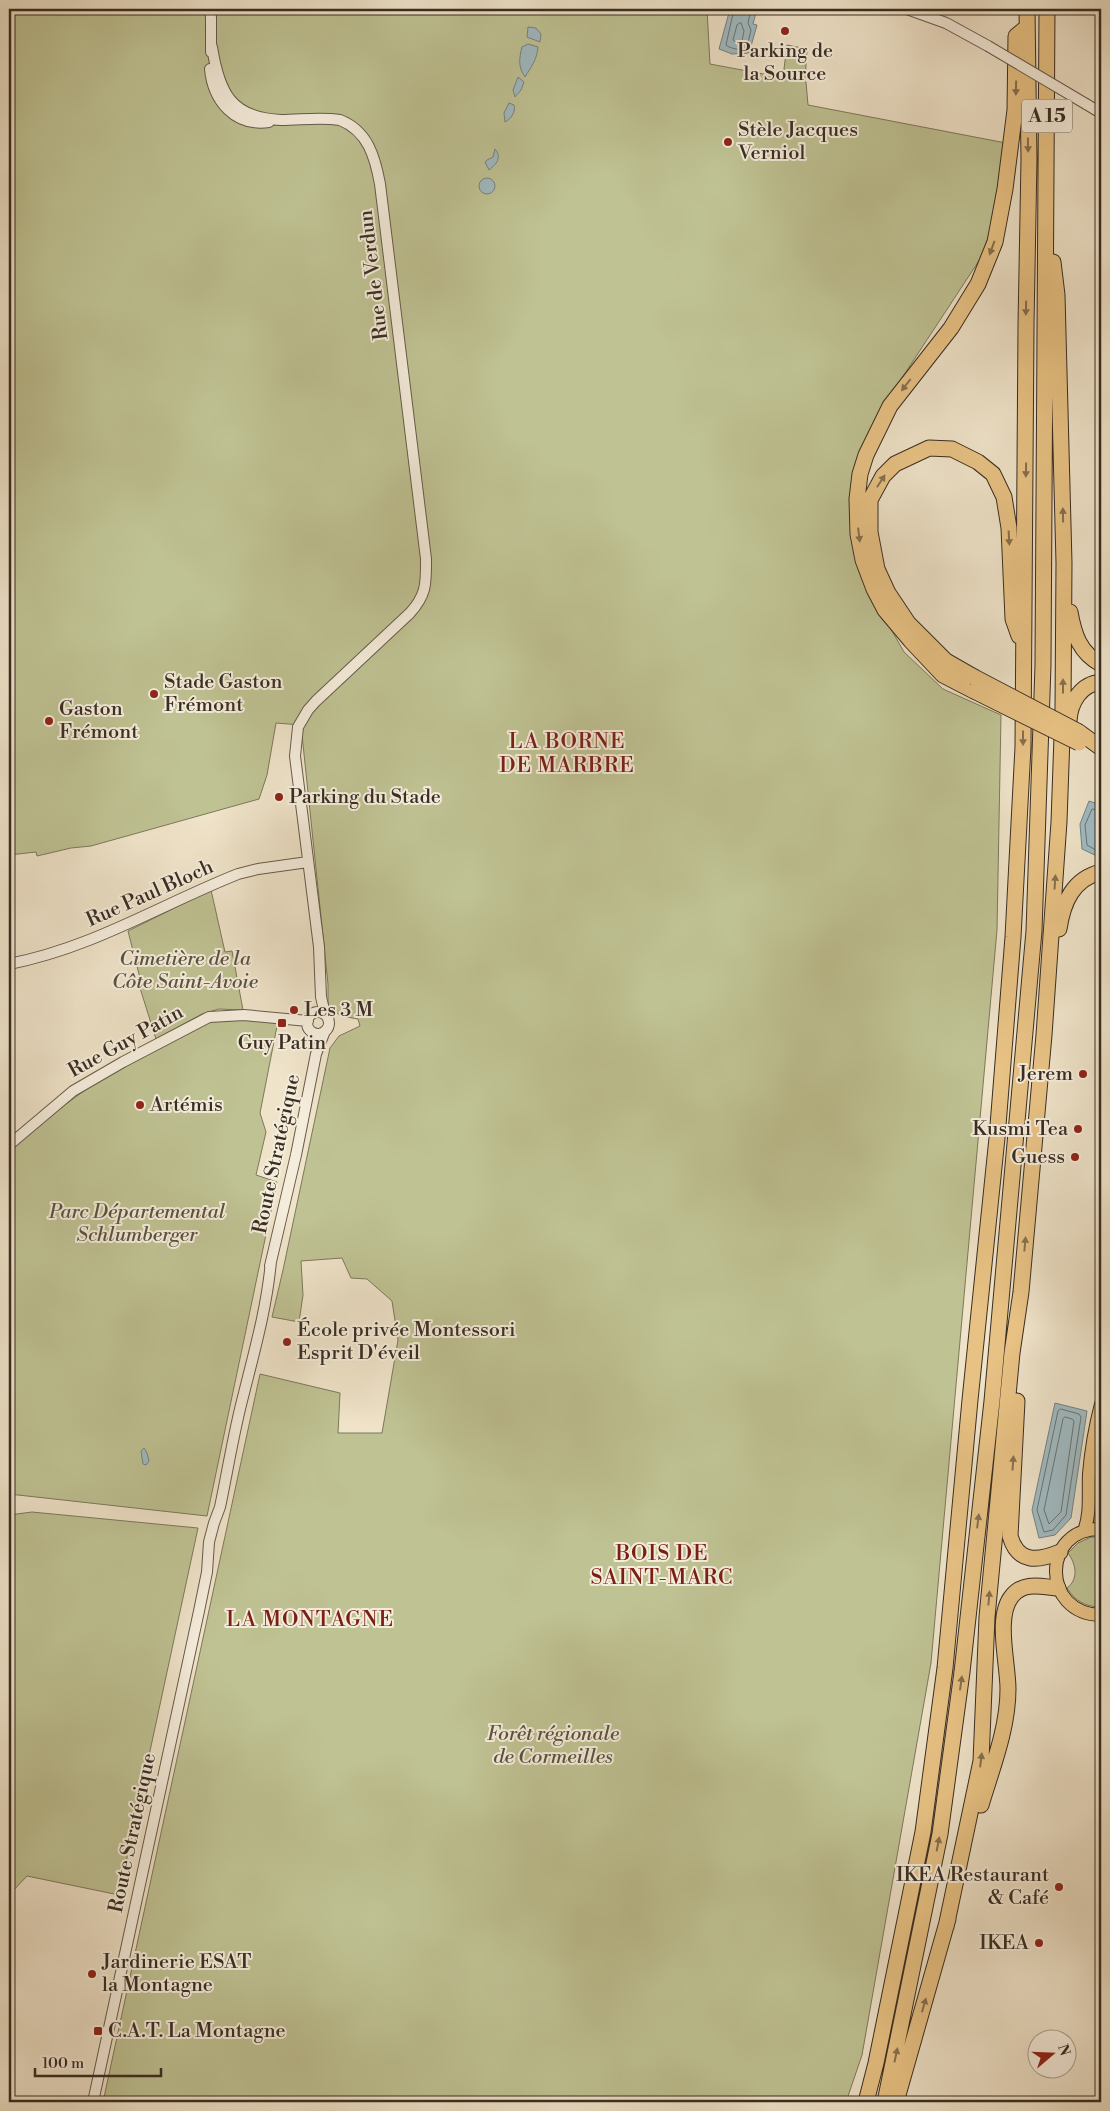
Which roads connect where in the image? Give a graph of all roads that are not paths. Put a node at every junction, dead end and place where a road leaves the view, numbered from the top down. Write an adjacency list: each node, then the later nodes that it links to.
1 (210, 9): 8 (street, Rue de Verdun)
2 (907, 9): 6 (street, bridge)
3 (1027, 9): 5 (highway, A 15)
4 (1047, 9): 7 (highway, A 15)
5 (1027, 27): 10 (highway, A 15, one-way to 10); 13 (highway, one-way to 13)
6 (1101, 113)
7 (1046, 210): 9 (highway, one-way to 7); 39 (highway, A 15, one-way to 7)
8 (418, 501): 19 (street, Route Stratégique)
9 (1064, 563): 11 (highway); 18 (highway, one-way to 9)
10 (1023, 650): 13 (highway, one-way to 10); 38 (highway, A 15, one-way to 38)
11 (1101, 664)
12 (1101, 682): 18 (highway)
13 (974, 684): 14 (highway, bridge)
14 (1079, 738): 15 (highway); 16 (highway); 17 (highway)
15 (1101, 742)
16 (1101, 748)
17 (1101, 758)
18 (1058, 822): 26 (highway, one-way to 18)
19 (308, 862): 21 (street, Rue Paul Bloch); 22 (street, Route Stratégique)
20 (1101, 872): 26 (highway)
21 (9, 964)
22 (320, 986): 23 (street, Route Stratégique); 24 (street, Route Stratégique)
23 (325, 1014): 24 (street); 25 (street)
24 (311, 1022): 25 (street); 27 (street, Route Stratégique); 28 (street, Rue Guy Patin)
25 (325, 1031): 27 (street, Route Stratégique)
26 (1044, 1035): 29 (highway, one-way to 26)
27 (316, 1054): 37 (street, Route Stratégique)
28 (9, 1145)
29 (1021, 1292): 33 (highway, one-way to 29); 36 (highway, one-way to 29)
30 (1101, 1404): 32 (main road)
31 (1101, 1529): 32 (main road)
32 (1084, 1531): 33 (main road)
33 (1060, 1552): 34 (main road)
34 (1058, 1588): 35 (main road); 36 (highway)
35 (1101, 1615)
36 (946, 1928): 40 (highway, one-way to 36)
37 (93, 2102)
38 (866, 2102)
39 (885, 2102)
40 (896, 2102)

